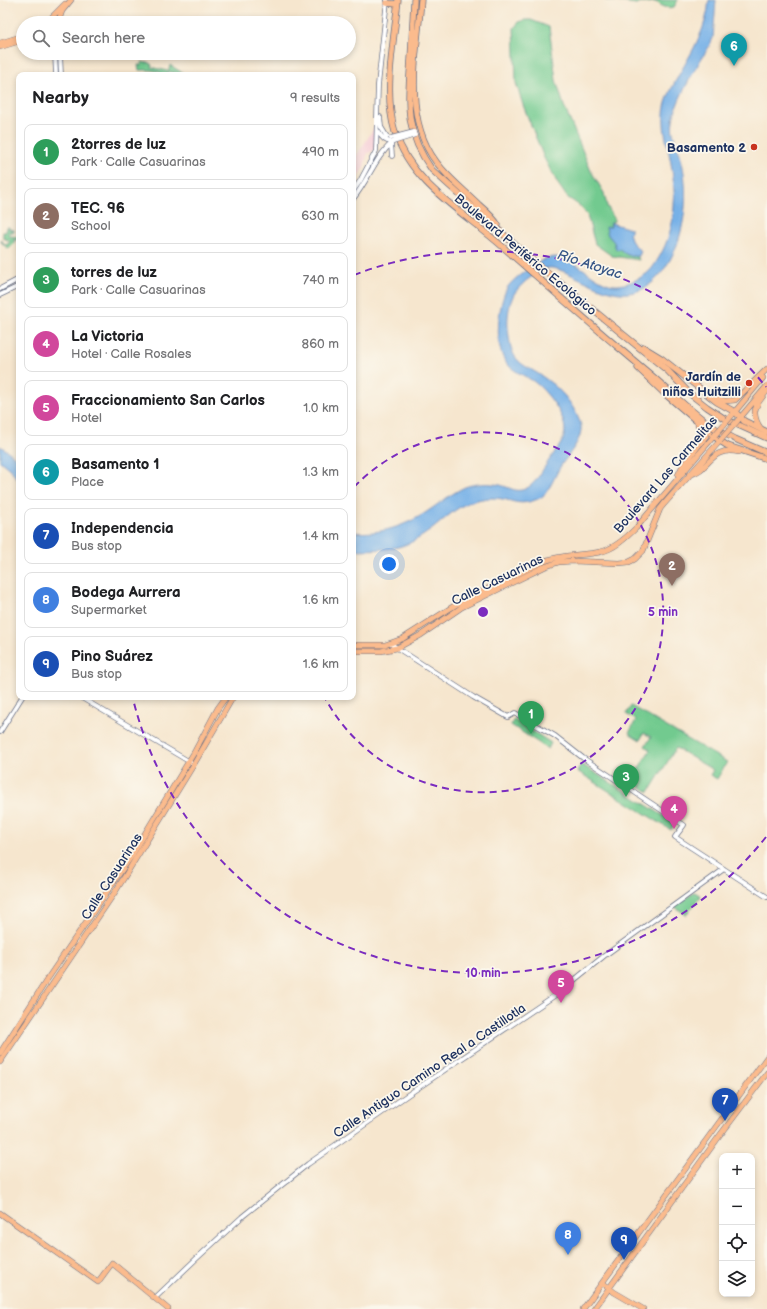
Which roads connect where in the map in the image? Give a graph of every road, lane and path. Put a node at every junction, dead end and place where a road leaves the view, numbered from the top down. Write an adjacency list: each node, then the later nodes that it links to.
1 (69, 0): 6 (main road); 7 (main road)
2 (414, 0): 13 (highway, Boulevard Periférico Ecológico)
3 (421, 0): 8 (highway)
4 (388, 2): 5 (highway); 18 (street); 22 (street)
5 (397, 2): 34 (highway, Boulevard Periférico Ecológico)
6 (53, 16)
7 (61, 16)
8 (419, 30): 13 (highway); 19 (highway)
9 (16, 38): 11 (main road)
10 (16, 42): 12 (main road)
11 (0, 43)
12 (0, 47)
13 (411, 56): 28 (highway, Boulevard Periférico Ecológico)
14 (55, 60): 16 (street)
15 (60, 60): 17 (street)
16 (56, 72)
17 (61, 72)
18 (378, 131): 20 (street); 21 (street)
19 (417, 133): 22 (street, bridge); 28 (highway)
20 (381, 137): 21 (street); 22 (street)
21 (377, 140): 23 (street)
22 (390, 141): 24 (street); 25 (street)
23 (375, 153): 24 (street); 26 (street)
24 (380, 156): 26 (street)
25 (392, 156)
26 (372, 164): 27 (street)
27 (356, 191)
28 (499, 229): 33 (highway, Boulevard Periférico Ecológico)
29 (16, 281): 31 (street)
30 (16, 287): 32 (street)
31 (0, 289)
32 (0, 295)
33 (627, 338): 37 (highway); 45 (highway, Boulevard Periférico Ecológico)
34 (620, 349): 41 (highway); 47 (highway, Boulevard Periférico Ecológico)
35 (767, 370): 37 (main road)
36 (767, 374): 40 (main road, Boulevard Las Carmelitas)
37 (692, 383): 40 (highway)
38 (767, 386): 42 (main road, Boulevard Las Carmelitas)
39 (767, 391): 43 (main road)
40 (734, 413): 42 (highway); 44 (main road, Boulevard Las Carmelitas, bridge)
41 (691, 416): 44 (highway); 51 (main road)
42 (740, 418): 43 (highway); 46 (main road, Boulevard Las Carmelitas, bridge)
43 (764, 430)
44 (714, 436): 46 (highway); 51 (main road, Boulevard Las Carmelitas)
45 (767, 438)
46 (720, 441): 48 (highway); 50 (main road, Calle Casuarinas)
47 (767, 453)
48 (749, 454): 49 (highway); 50 (main road)
49 (767, 459)
50 (688, 475): 53 (main road, Calle Casuarinas)
51 (674, 483): 52 (main road, Boulevard Las Carmelitas)
52 (576, 554): 53 (main road); 54 (main road, Boulevard Las Carmelitas)
53 (573, 561): 57 (main road, Calle Casuarinas)
54 (452, 606): 55 (main road, Calle Casuarinas)
55 (391, 644): 56 (main road, Calle Casuarinas); 57 (street)
56 (356, 645)
57 (397, 648): 58 (main road, Calle Casuarinas); 65 (street)
58 (356, 650)
59 (20, 700): 63 (street)
60 (85, 700): 64 (street)
61 (224, 700): 64 (main road, Calle Casuarinas)
62 (231, 700): 64 (main road, Calle Casuarinas)
63 (0, 732)
64 (191, 763): 67 (main road, Calle Casuarinas); 69 (main road, Calle Casuarinas)
65 (724, 868): 66 (street); 74 (street, Calle Antiguo Camino Real a Castillotla)
66 (767, 897)
67 (0, 1052)
68 (767, 1058): 72 (main road)
69 (0, 1062)
70 (767, 1073): 73 (main road)
71 (0, 1213): 74 (main road)
72 (603, 1283): 73 (main road); 76 (main road)
73 (609, 1288): 77 (main road); 78 (main road)
74 (155, 1298): 75 (main road)
75 (168, 1309)
76 (583, 1309)
77 (594, 1309)
78 (643, 1309)

